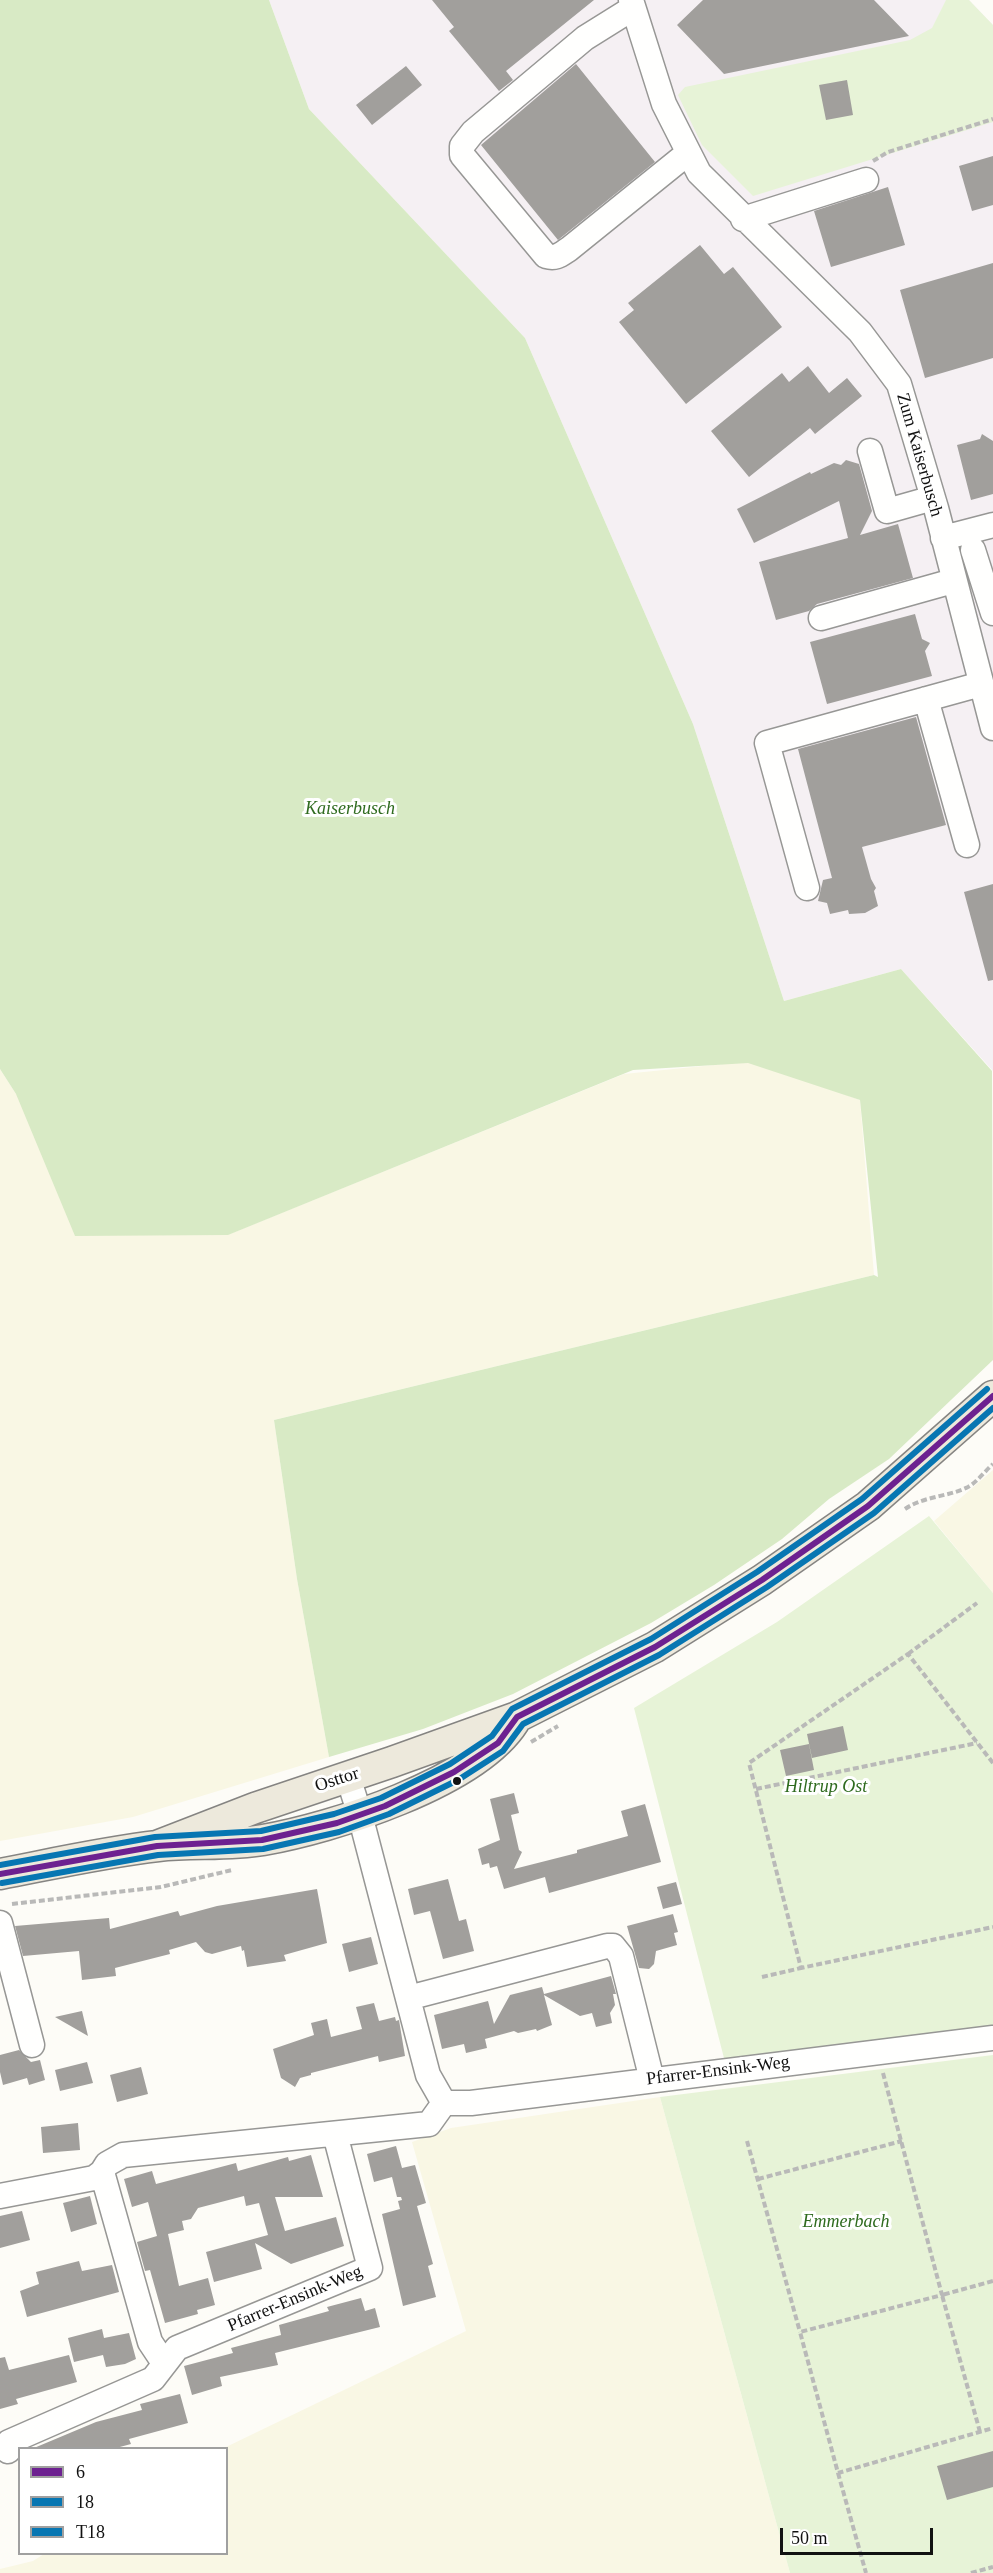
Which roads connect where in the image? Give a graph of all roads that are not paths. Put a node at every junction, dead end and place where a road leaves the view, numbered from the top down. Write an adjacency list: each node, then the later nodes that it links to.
1 (632, 4): 2 (street, Zum Kaiserbusch); 2 (street)
2 (688, 153): 4 (street, Zum Kaiserbusch)
3 (866, 180): 4 (street)
4 (743, 219): 6 (street, Zum Kaiserbusch)
5 (870, 451): 6 (street)
6 (933, 498): 8 (street, Zum Kaiserbusch)
7 (993, 525): 8 (street)
8 (945, 547): 9 (street); 10 (street, Zum Kaiserbusch)
9 (983, 547): 11 (street)
10 (954, 580): 12 (street); 13 (street, Zum Kaiserbusch)
11 (993, 613)
12 (822, 618)
13 (981, 684): 14 (street); 15 (street, Zum Kaiserbusch)
14 (926, 699): 16 (street); 17 (street)
15 (992, 716)
16 (967, 845)
17 (807, 888)
18 (993, 1396): 19 (main road, Osttor)
19 (517, 1717): 20 (main road, Osttor); 21 (main road, Osttor)
20 (348, 1777): 21 (street); 22 (main road, Osttor)
21 (360, 1815): 22 (main road, Osttor); 25 (street)
22 (157, 1846): 23 (main road, Osttor)
23 (0, 1874)
24 (0, 1923): 27 (street)
25 (408, 1998): 28 (street); 29 (street)
26 (993, 2038): 28 (street, Pfarrer-Ensink-Weg)
27 (32, 2045)
28 (652, 2080): 29 (street, Pfarrer-Ensink-Weg)
29 (444, 2103): 30 (street)
30 (335, 2134): 31 (street); 33 (street, Pfarrer-Ensink-Weg)
31 (102, 2172): 32 (street); 33 (street)
32 (0, 2196)
33 (164, 2363): 34 (street, Pfarrer-Ensink-Weg)
34 (8, 2451)

